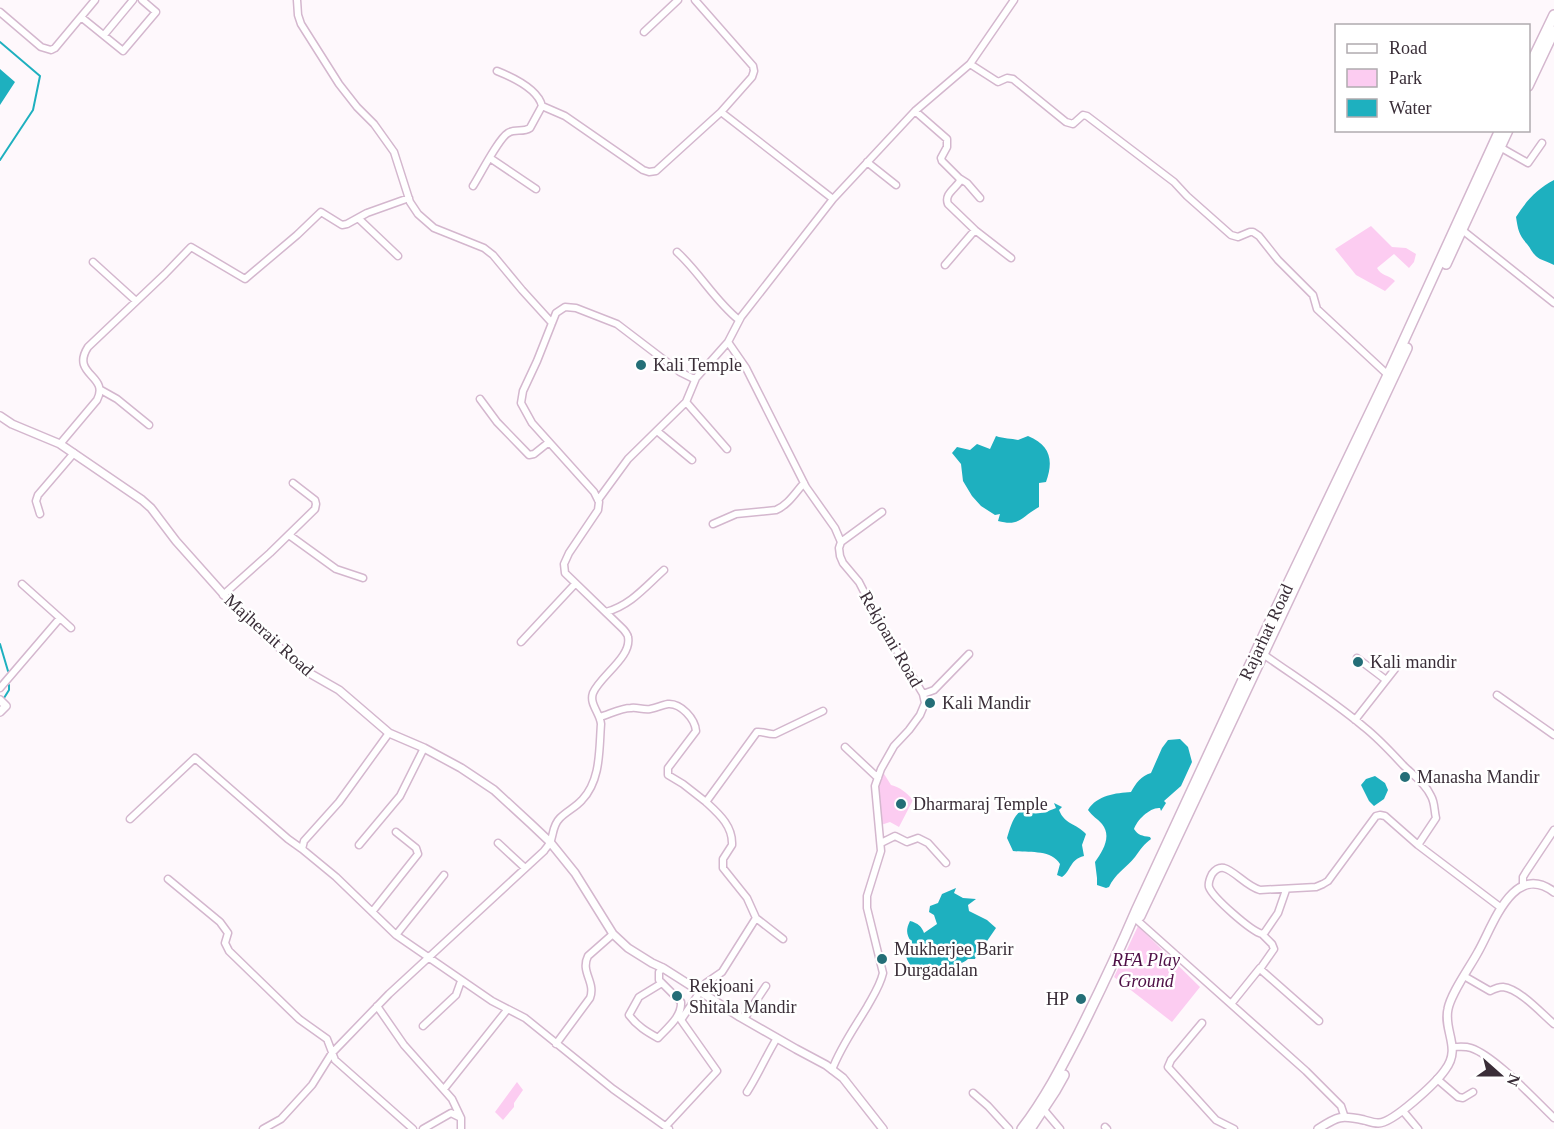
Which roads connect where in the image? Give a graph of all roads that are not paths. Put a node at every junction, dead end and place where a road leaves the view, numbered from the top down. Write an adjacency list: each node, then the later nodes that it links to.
1 (95, 0): 10 (street)
2 (133, 0): 13 (street)
3 (142, 0): 13 (street)
4 (297, 0): 31 (street)
5 (678, 0): 12 (street)
6 (696, 0): 20 (street)
7 (1014, 0): 14 (street)
8 (0, 12): 10 (street)
9 (1554, 15): 15 (main road)
10 (81, 17): 13 (street)
11 (1554, 31): 17 (main road)
12 (644, 32)
13 (104, 35)
14 (970, 63): 19 (street); 47 (street)
15 (1530, 65)
16 (497, 71): 18 (street)
17 (1530, 82)
18 (542, 106): 20 (street); 25 (street)
19 (915, 111): 26 (street); 27 (street)
20 (721, 112): 33 (street)
21 (1500, 132): 24 (main road, Rajarhat Road)
22 (1507, 132): 24 (main road, Rajarhat Road)
23 (1542, 143): 24 (street)
24 (1497, 145): 35 (main road, Rajarhat Road)
25 (490, 158): 29 (street); 30 (street)
26 (867, 162): 28 (street); 33 (street)
27 (959, 178): 32 (street); 36 (street)
28 (896, 185)
29 (473, 186)
30 (536, 189)
31 (409, 198): 34 (street); 45 (street)
32 (980, 198)
33 (832, 199): 44 (street)
34 (358, 218): 38 (street); 42 (street)
35 (1459, 227): 43 (street); 47 (main road, Rajarhat Road); 78 (main road, Rajarhat Road)
36 (975, 230): 39 (street); 41 (street)
37 (677, 252): 44 (street)
38 (398, 256)
39 (1011, 258)
40 (93, 262): 42 (street)
41 (945, 265)
42 (136, 301): 49 (street)
43 (1554, 303)
44 (739, 320): 46 (street)
45 (552, 323): 48 (street); 55 (street)
46 (728, 342): 48 (street); 61 (street, Rekjoani Road)
47 (1388, 375): 159 (main road, Rajarhat Road)
48 (696, 378): 51 (street)
49 (101, 390): 53 (street); 56 (street)
50 (480, 399): 55 (street)
51 (686, 402): 54 (street); 57 (street)
52 (0, 416): 56 (street, Majherait Road)
53 (149, 425)
54 (657, 431): 59 (street); 62 (street)
55 (549, 442): 62 (street)
56 (60, 444): 58 (street, Majherait Road)
57 (728, 448)
58 (74, 453): 64 (street); 72 (street, Majherait Road)
59 (692, 460)
60 (293, 483): 66 (street)
61 (804, 483): 65 (street); 67 (street, Rekjoani Road)
62 (598, 500): 71 (street)
63 (882, 512): 67 (street)
64 (40, 514)
65 (713, 524)
66 (289, 535): 69 (street); 72 (street)
67 (841, 542): 83 (street, Rekjoani Road)
68 (664, 570): 73 (street)
69 (363, 578)
70 (22, 584): 74 (street)
71 (575, 584): 73 (street); 76 (street)
72 (223, 595): 90 (street, Majherait Road)
73 (606, 612): 88 (street)
74 (60, 618): 75 (street); 82 (street)
75 (71, 628)
76 (521, 642)
77 (969, 654): 83 (street)
78 (1263, 654): 89 (street); 115 (main road, Rajarhat Road)
79 (1357, 657): 81 (street)
80 (1395, 669): 81 (street)
81 (1386, 680): 89 (street)
82 (0, 688)
83 (923, 694): 94 (street, Rekjoani Road)
84 (1497, 695): 91 (street)
85 (0, 700): 87 (street)
86 (822, 711): 95 (street)
87 (0, 712)
88 (600, 717): 95 (street); 99 (street)
89 (1355, 720): 103 (street)
90 (389, 733): 93 (street, Majherait Road); 104 (street)
91 (1554, 735)
92 (845, 747): 94 (street)
93 (424, 748): 99 (street, Majherait Road); 102 (street)
94 (878, 778): 101 (street, Rekjoani Road)
95 (706, 802): 114 (street)
96 (130, 819): 104 (street)
97 (1554, 830): 109 (street)
98 (396, 832): 113 (street)
99 (550, 842): 106 (street); 116 (street)
100 (498, 843): 106 (street)
101 (881, 843): 105 (street); 140 (street, Rekjoani Road)
102 (359, 845)
103 (1418, 845): 110 (street); 112 (street)
104 (302, 849): 113 (street)
105 (946, 863)
106 (525, 868): 120 (street)
107 (444, 875): 118 (street)
108 (168, 879): 139 (street)
109 (1523, 886): 111 (street); 112 (street)
110 (1286, 890): 117 (street); 117 (street)
111 (1554, 892)
112 (1500, 907): 123 (street)
113 (372, 912): 118 (street)
114 (756, 918): 119 (street); 127 (street)
115 (1138, 921): 128 (street); 146 (main road, Rajarhat Road)
116 (613, 934): 121 (street); 137 (street)
117 (1262, 934): 122 (street)
118 (396, 935): 120 (street)
119 (783, 939)
120 (427, 958): 124 (street); 129 (street)
121 (663, 968): 125 (street); 127 (street)
122 (1260, 968): 128 (street); 132 (street)
123 (1464, 976): 134 (street); 138 (street)
124 (461, 981): 130 (street); 135 (street)
125 (662, 983): 125 (street)
126 (766, 986): 131 (street)
127 (700, 992): 131 (street); 152 (street)
128 (1231, 1004): 148 (street)
129 (377, 1006): 139 (street); 142 (street)
130 (507, 1010): 137 (street); 142 (street)
131 (744, 1019): 136 (street)
132 (1319, 1021)
133 (1202, 1023): 162 (street)
134 (1554, 1024)
135 (423, 1026)
136 (777, 1038): 140 (street); 143 (street)
137 (556, 1044): 152 (street)
138 (1453, 1047): 141 (street); 150 (street)
139 (332, 1053): 153 (street); 154 (street)
140 (832, 1070): 157 (street)
141 (1437, 1079): 144 (street); 147 (street)
142 (444, 1089): 149 (street)
143 (747, 1092)
144 (1473, 1092)
145 (973, 1093): 158 (street)
146 (1044, 1110): 160 (main road, Rajarhat Road); 161 (street)
147 (1403, 1111): 151 (street); 164 (street)
148 (1344, 1115): 151 (street); 163 (street)
149 (460, 1118): 155 (street); 156 (street)
150 (1554, 1118)
151 (1379, 1126)
152 (667, 1127)
153 (263, 1129)
154 (412, 1129)
155 (423, 1129)
156 (461, 1129)
157 (883, 1129)
158 (1009, 1129)
159 (1022, 1129)
160 (1030, 1129)
161 (1060, 1129)
162 (1234, 1129)
163 (1318, 1129)
164 (1418, 1129)

